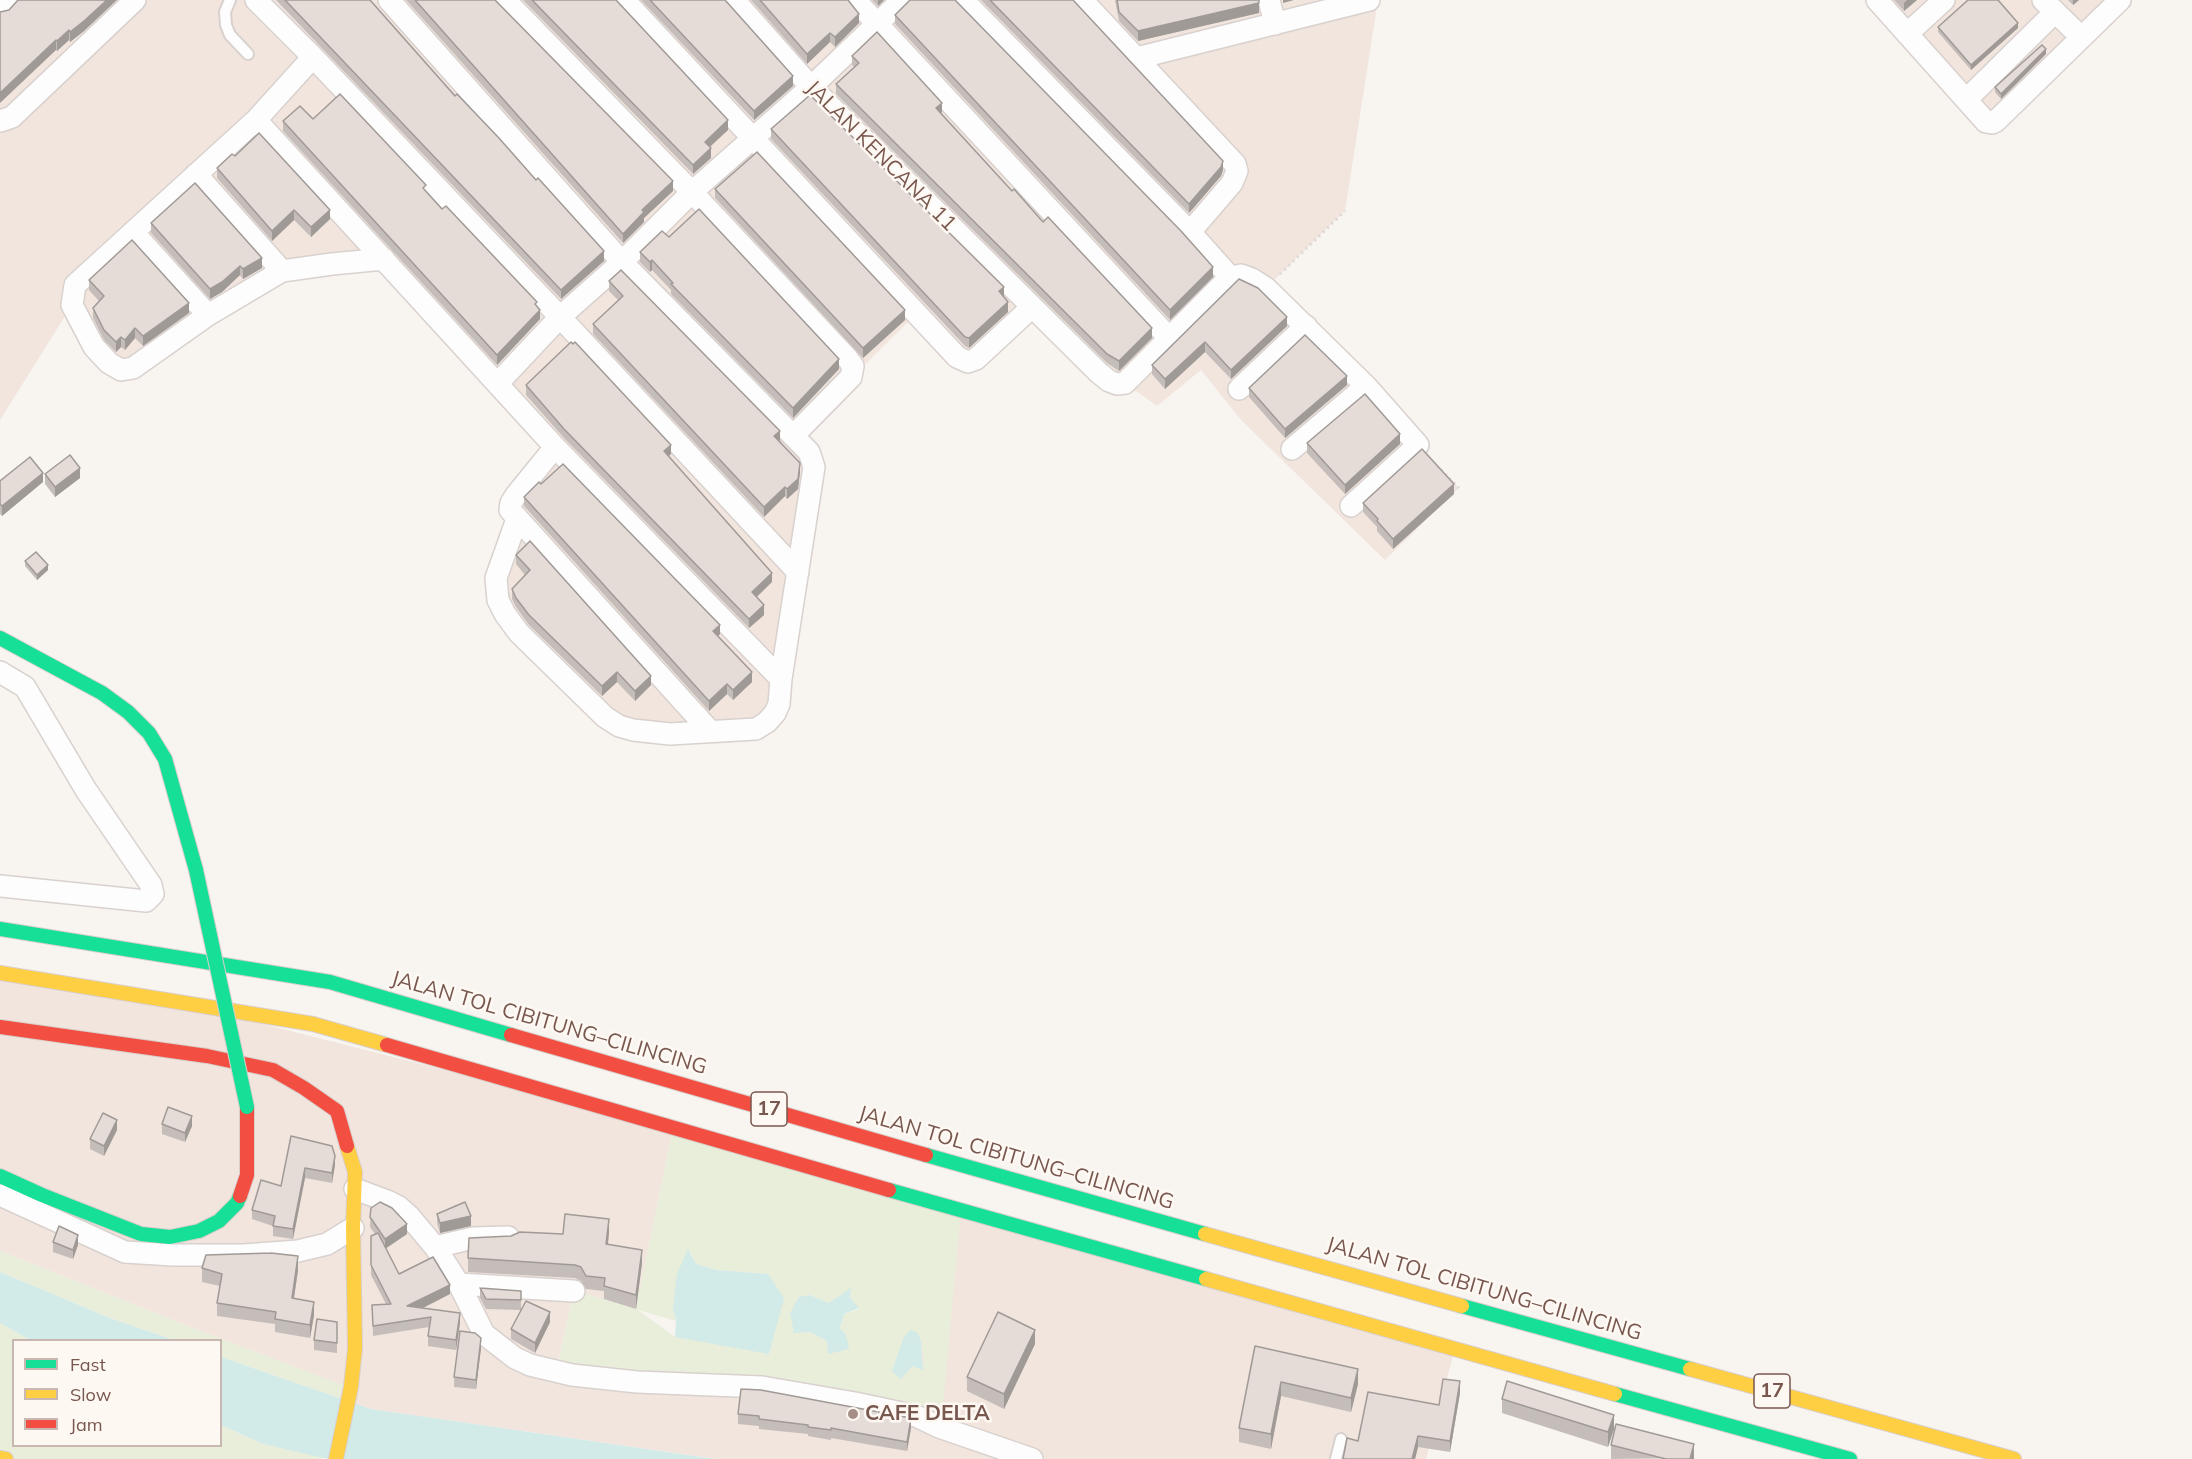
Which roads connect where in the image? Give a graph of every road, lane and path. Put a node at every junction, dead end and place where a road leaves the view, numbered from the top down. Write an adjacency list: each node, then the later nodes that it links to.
1 (11, 0): 19 (street)
2 (135, 0): 30 (street)
3 (230, 0): 24 (lane)
4 (256, 0): 25 (street)
5 (388, 0): 38 (street)
6 (505, 0): 33 (street)
7 (624, 0): 31 (street)
8 (734, 0): 27 (street, JALAN KENCANA 11)
9 (855, 0): 21 (street)
10 (902, 0): 21 (street)
11 (963, 0): 36 (street)
12 (1082, 0): 26 (street)
13 (1269, 0): 20 (street)
14 (1369, 0): 20 (street)
15 (1876, 0): 22 (street)
16 (1944, 0): 22 (street)
17 (2120, 0): 23 (street)
18 (2049, 6): 23 (street); 28 (street)
19 (0, 10)
20 (1275, 24): 26 (street)
21 (878, 25): 27 (street); 46 (street)
22 (1907, 34): 28 (street)
23 (2081, 38): 28 (street)
24 (248, 54)
25 (313, 57): 29 (street); 44 (street)
26 (1137, 58): 36 (street)
27 (812, 87): 31 (street); 42 (street, JALAN KENCANA 11)
28 (1967, 99)
29 (256, 120): 32 (street); 37 (street)
30 (0, 121)
31 (752, 140): 33 (street); 42 (street)
32 (196, 174): 35 (street); 39 (street)
33 (692, 192): 38 (street); 50 (street)
34 (1345, 211): 41 (path)
35 (133, 232): 43 (street); 43 (street)
36 (1190, 232): 40 (street)
37 (384, 259): 39 (street); 47 (street)
38 (622, 262): 44 (street); 50 (street)
39 (282, 271): 43 (street)
40 (1230, 277): 41 (street); 46 (street)
41 (1266, 288): 45 (street)
42 (1032, 307): 46 (street, JALAN KENCANA 11)
43 (208, 315)
44 (560, 317): 47 (street); 57 (street)
45 (1306, 326): 48 (street); 49 (street)
46 (1170, 339)
47 (498, 383): 52 (street)
48 (1366, 386): 51 (street); 53 (street)
49 (1239, 389)
50 (793, 436): 57 (street)
51 (1418, 445): 54 (path); 55 (street)
52 (555, 447): 56 (street); 60 (street)
53 (1292, 449)
54 (1459, 488)
55 (1351, 506)
56 (517, 519): 61 (street); 61 (street)
57 (798, 572): 60 (street)
58 (0, 638): 66 (main road, bridge)
59 (0, 672): 62 (street)
60 (781, 679): 61 (street)
61 (710, 731)
62 (0, 886)
63 (0, 929): 81 (main road, JALAN TOL CIBITUNG–CILINCING / 17)
64 (0, 973): 80 (main road, 17)
65 (0, 1027): 67 (main road)
66 (0, 1176)
67 (355, 1189): 69 (main road); 71 (street)
68 (0, 1195): 69 (street)
69 (353, 1228): 77 (main road)
70 (511, 1237): 71 (street)
71 (435, 1248): 72 (street)
72 (459, 1284): 73 (street); 78 (street)
73 (574, 1291)
74 (1341, 1439): 79 (lane)
75 (0, 1458): 76 (main road)
76 (6, 1459)
77 (336, 1459)
78 (1032, 1459)
79 (1336, 1459)
80 (1850, 1459)
81 (2014, 1459)

